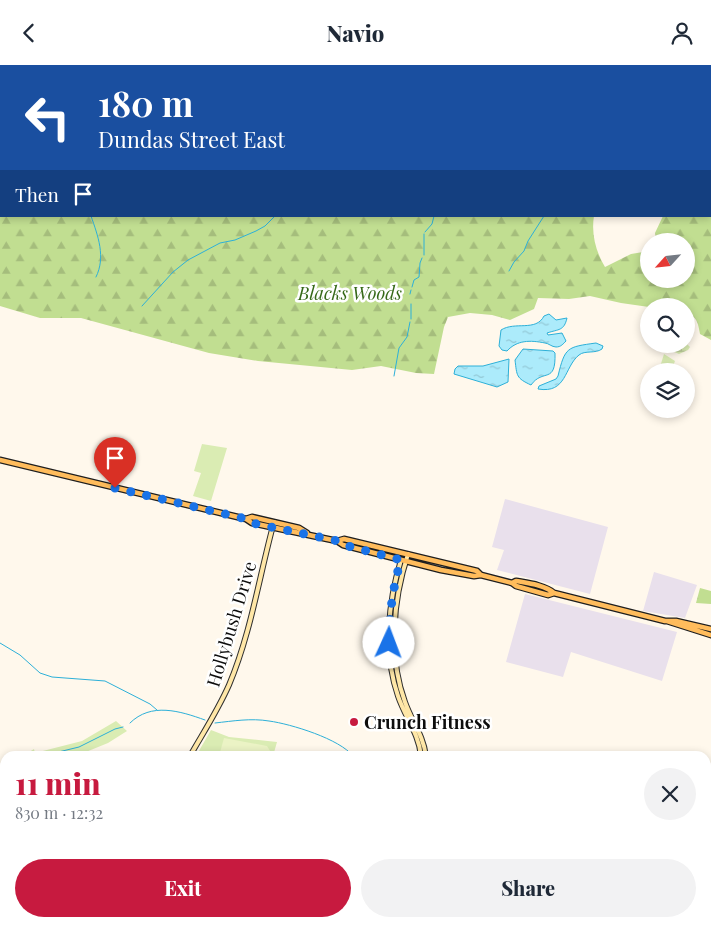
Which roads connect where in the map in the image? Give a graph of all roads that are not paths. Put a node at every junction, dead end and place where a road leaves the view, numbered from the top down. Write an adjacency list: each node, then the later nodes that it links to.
1 (0, 460): 2 (main road)
2 (273, 525): 3 (main road); 11 (street, Hollybush Drive)
3 (338, 541): 4 (main road); 5 (main road)
4 (408, 554): 5 (street); 6 (main road)
5 (404, 560): 6 (main road); 10 (street)
6 (481, 575): 7 (main road)
7 (665, 621): 8 (main road); 9 (main road)
8 (711, 629)
9 (711, 635)
10 (423, 750)
11 (193, 751)

